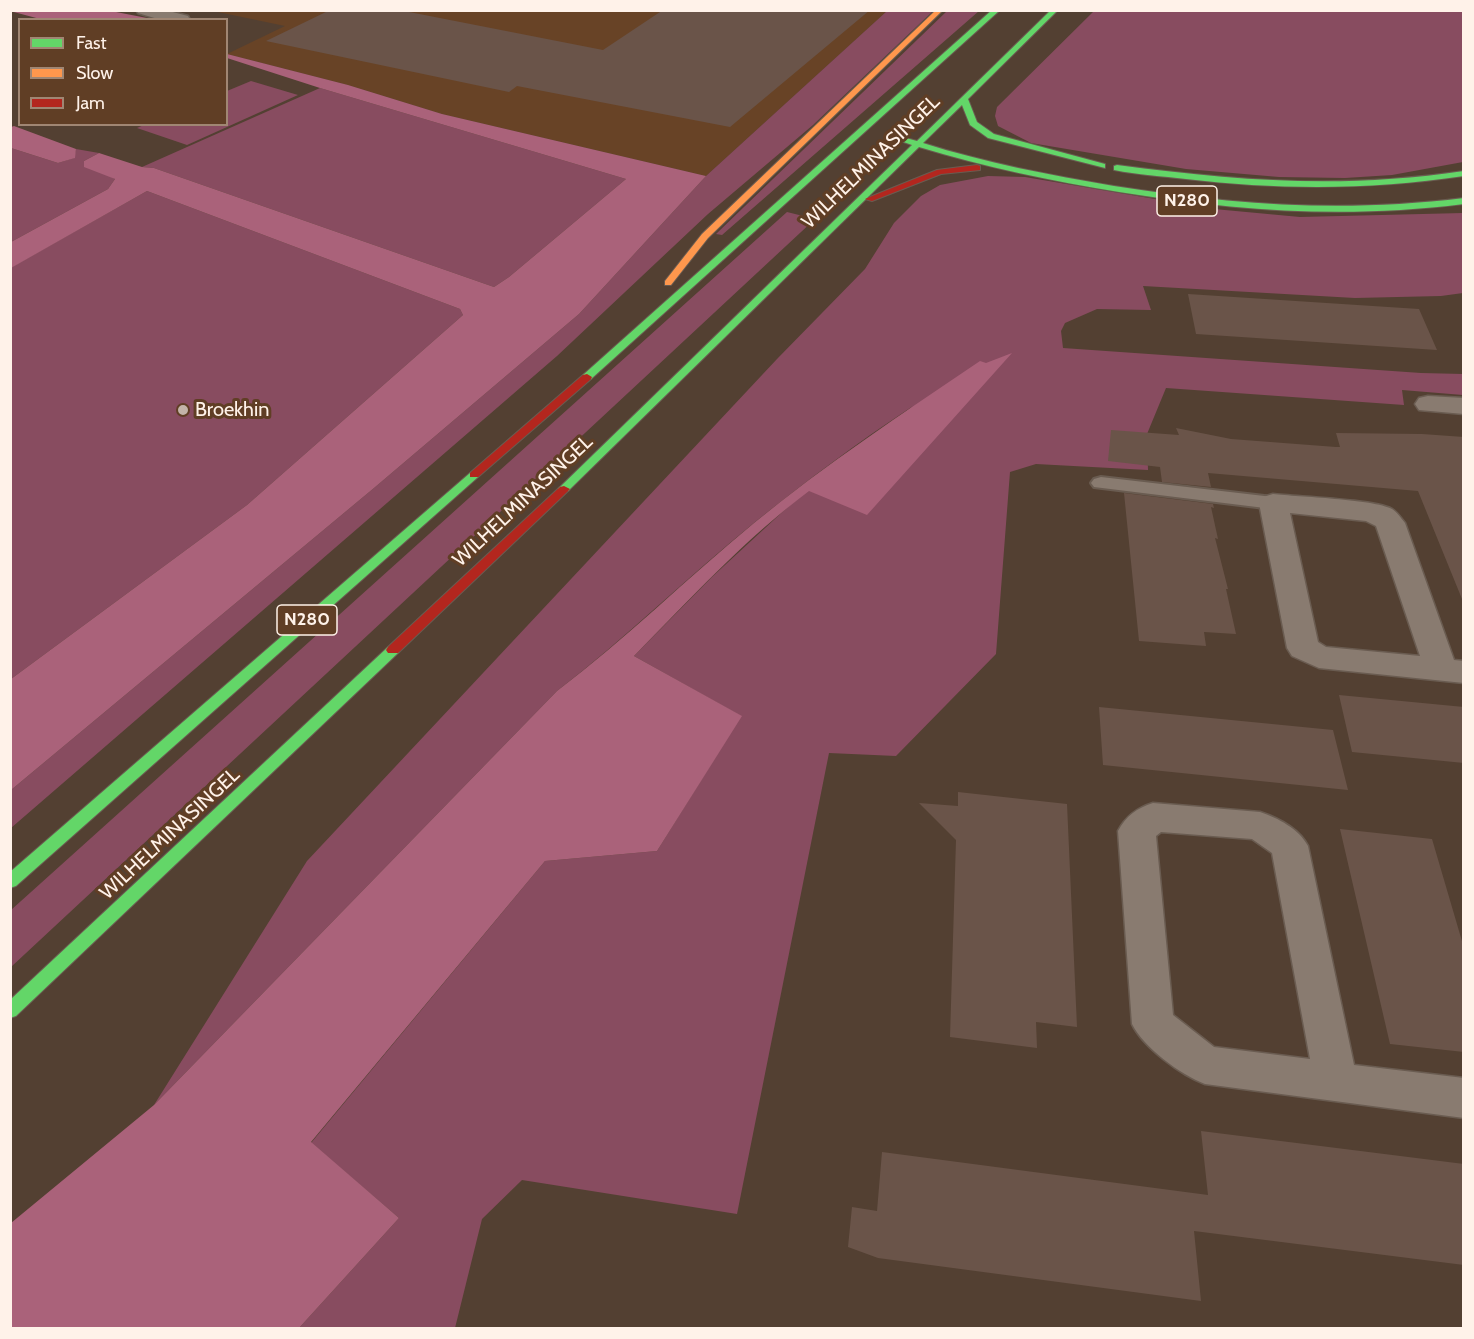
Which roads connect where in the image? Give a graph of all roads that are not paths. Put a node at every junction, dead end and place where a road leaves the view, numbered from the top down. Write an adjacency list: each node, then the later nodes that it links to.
1 (144, 10): 5 (street)
2 (940, 10): 16 (main road, N280)
3 (998, 10): 7 (main road, WILHELMINASINGEL / N280)
4 (1055, 10): 6 (main road, WILHELMINASINGEL / N280)
5 (174, 18)
6 (964, 99): 9 (main road, WILHELMINASINGEL / N280); 11 (main road, N280)
7 (867, 125): 9 (main road, N280); 16 (main road, WILHELMINASINGEL / N280)
8 (946, 138): 9 (main road, N280)
9 (921, 139): 12 (main road, N280); 15 (main road, WILHELMINASINGEL / N280)
10 (980, 143): 11 (main road, N280)
11 (1102, 166): 13 (main road, N280)
12 (1001, 167): 14 (main road, N280); 15 (main road, N280)
13 (1464, 173)
14 (1464, 201)
15 (854, 205): 23 (main road, WILHELMINASINGEL / N280)
16 (606, 360): 22 (main road, WILHELMINASINGEL / N280)
17 (1428, 404): 18 (street)
18 (1464, 406)
19 (1101, 483): 20 (lane)
20 (1273, 503): 21 (street); 21 (street)
21 (1452, 671)
22 (10, 882)
23 (10, 1011)
24 (1336, 1081): 24 (street); 25 (street)
25 (1464, 1098)

